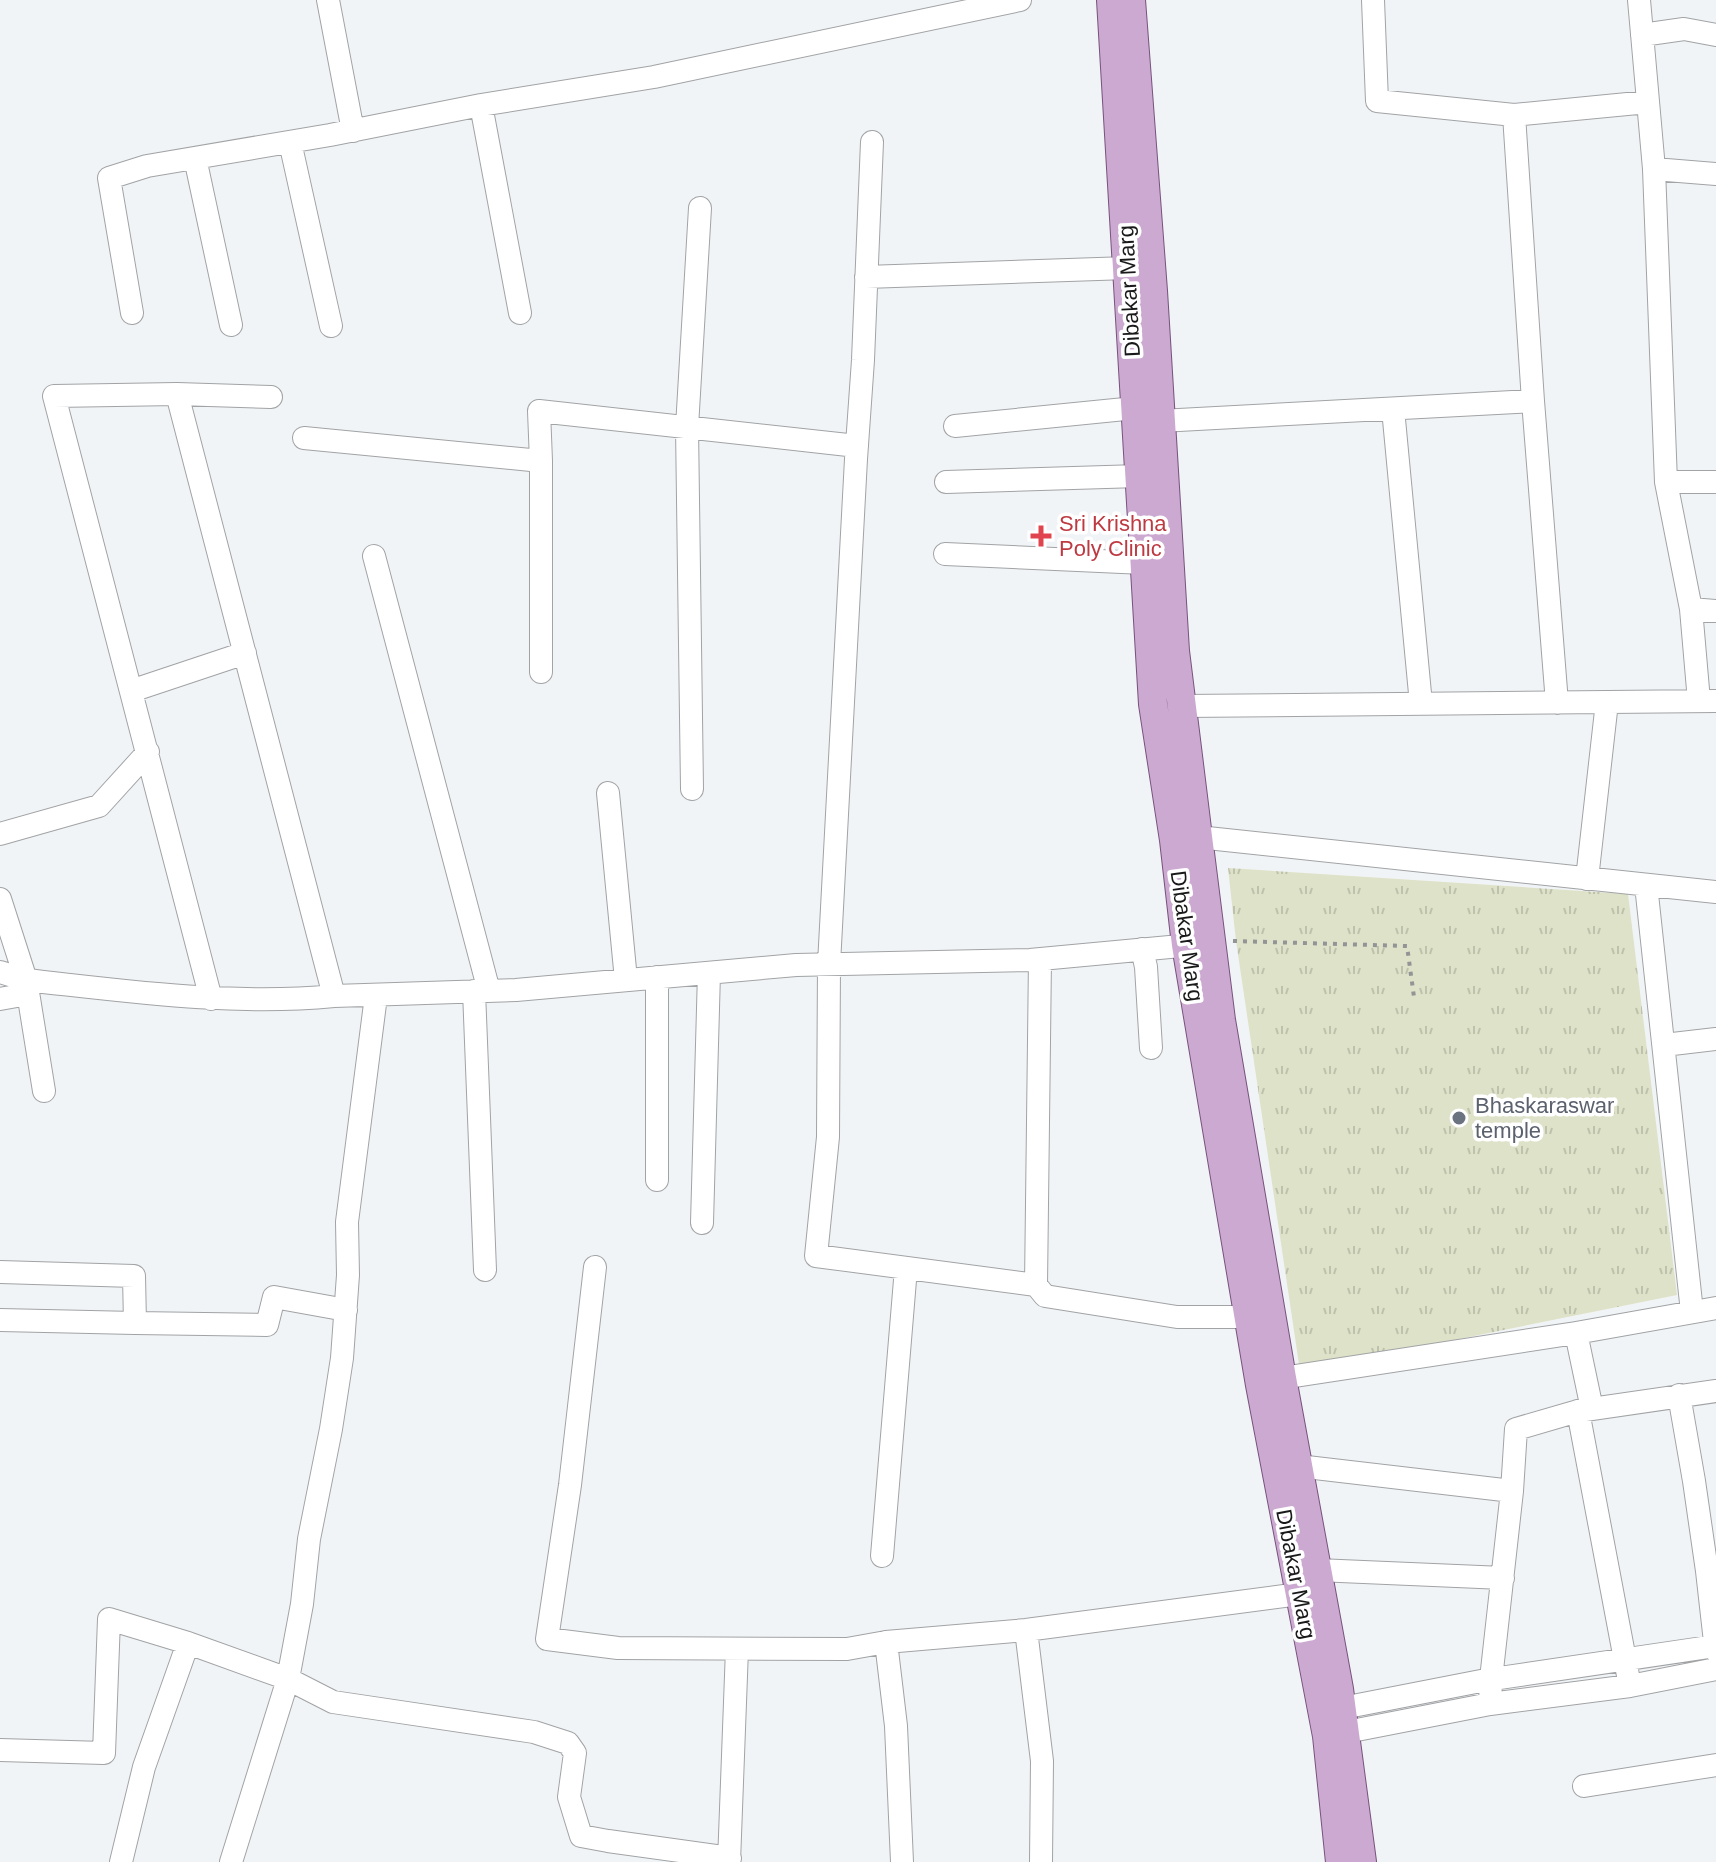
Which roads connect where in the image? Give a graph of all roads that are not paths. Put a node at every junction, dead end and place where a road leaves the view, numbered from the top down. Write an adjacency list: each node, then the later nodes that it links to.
1 (328, 0): 12 (street)
2 (1020, 0): 10 (street)
3 (1111, 0): 19 (main road, Dibakar Marg)
4 (1131, 0): 29 (main road, Dibakar Marg)
5 (1373, 0): 11 (street)
6 (1639, 0): 7 (street)
7 (1642, 35): 8 (street); 9 (street)
8 (1716, 35)
9 (1648, 102): 11 (street); 16 (street)
10 (481, 105): 12 (street); 22 (street)
11 (1514, 115): 27 (street)
12 (353, 131): 13 (street)
13 (290, 142): 15 (street); 24 (street)
14 (872, 142): 20 (street)
15 (195, 158): 21 (street); 23 (street)
16 (1654, 169): 17 (street); 37 (street)
17 (1716, 174)
18 (700, 208): 31 (street)
19 (1128, 268): 20 (street); 29 (main road, Dibakar Marg)
20 (866, 277): 33 (street)
21 (132, 313)
22 (520, 313)
23 (231, 325)
24 (331, 326)
25 (177, 394): 26 (street); 44 (street); 46 (street)
26 (271, 397)
27 (1533, 401): 28 (street); 49 (street)
28 (1393, 409): 29 (street); 50 (street)
29 (1144, 418): 30 (street); 35 (main road, Dibakar Marg); 51 (main road, Dibakar Marg)
30 (955, 426)
31 (687, 427): 33 (street); 34 (street); 53 (street)
32 (304, 438): 34 (street)
33 (857, 446): 64 (street)
34 (541, 461): 45 (street)
35 (1139, 476): 36 (street); 41 (main road, Dibakar Marg)
36 (946, 482)
37 (1666, 482): 38 (street); 42 (street)
38 (1716, 482)
39 (945, 554): 41 (street)
40 (374, 556): 70 (street)
41 (1144, 563): 61 (main road, Dibakar Marg)
42 (1691, 609): 43 (street); 47 (street)
43 (1716, 611)
44 (245, 653): 46 (street); 71 (street)
45 (541, 672)
46 (131, 691): 52 (street)
47 (1707, 701): 48 (street)
48 (1607, 702): 49 (street); 57 (street)
49 (1557, 703): 50 (street)
50 (1421, 704): 51 (street)
51 (1182, 706): 56 (main road, Dibakar Marg)
52 (148, 752): 55 (street); 74 (street)
53 (692, 789)
54 (608, 793): 68 (street)
55 (0, 834)
56 (1198, 837): 57 (street); 61 (main road, Dibakar Marg)
57 (1587, 879): 58 (street)
58 (1646, 885): 59 (street); 76 (street)
59 (1716, 892)
60 (0, 899): 69 (street)
61 (1199, 944): 62 (street); 89 (main road, Dibakar Marg); 93 (main road, Dibakar Marg)
62 (1142, 949): 63 (street); 77 (street)
63 (1040, 959): 64 (street); 85 (street)
64 (829, 964): 66 (street); 82 (street)
65 (0, 972): 69 (street)
66 (709, 973): 67 (street); 80 (street)
67 (657, 977): 68 (street); 79 (street)
68 (626, 980): 70 (street)
69 (27, 987): 73 (street); 74 (street); 78 (street)
70 (481, 991): 72 (street); 83 (street)
71 (334, 996): 72 (street); 74 (street)
72 (376, 996): 87 (street)
73 (0, 999)
74 (211, 999)
75 (1716, 1039): 76 (street)
76 (1664, 1045): 88 (street)
77 (1151, 1048)
78 (44, 1091)
79 (657, 1180)
80 (702, 1223)
81 (595, 1267): 109 (street)
82 (906, 1268): 85 (street); 100 (street)
83 (485, 1270)
84 (0, 1272): 91 (street)
85 (1036, 1285): 89 (street)
86 (1716, 1308): 88 (street)
87 (346, 1310): 91 (street); 113 (street)
88 (1692, 1312): 92 (street)
89 (1248, 1317): 104 (main road, Dibakar Marg)
90 (0, 1320): 91 (street)
91 (135, 1323)
92 (1576, 1333): 93 (street); 96 (street)
93 (1282, 1378): 97 (main road, Dibakar Marg)
94 (1716, 1391): 95 (street)
95 (1679, 1395): 96 (street); 98 (street)
96 (1585, 1410): 99 (street); 110 (street)
97 (1298, 1466): 99 (street); 101 (main road, Dibakar Marg)
98 (1705, 1480): 102 (street)
99 (1512, 1491): 103 (street)
100 (882, 1556)
101 (1317, 1570): 103 (street); 118 (main road, Dibakar Marg)
102 (1712, 1570): 108 (street)
103 (1503, 1578): 114 (street)
104 (1299, 1594): 105 (street); 118 (main road, Dibakar Marg)
105 (1026, 1630): 106 (street); 126 (street)
106 (886, 1642): 109 (street); 125 (street)
107 (188, 1643): 113 (street); 119 (street); 123 (street)
108 (1716, 1648): 110 (street)
109 (737, 1649): 122 (street)
110 (1626, 1661): 111 (street); 115 (street)
111 (1564, 1669): 114 (street); 116 (street)
112 (1716, 1669): 115 (street)
113 (288, 1679): 122 (street); 124 (street)
114 (1491, 1679): 117 (street); 118 (street)
115 (1630, 1686): 116 (street)
116 (1568, 1694): 117 (street)
117 (1490, 1704): 118 (street)
118 (1334, 1722): 127 (main road, Dibakar Marg); 128 (main road, Dibakar Marg)
119 (0, 1750)
120 (1716, 1765): 121 (street)
121 (1584, 1786)
122 (730, 1860)
123 (121, 1862)
124 (231, 1862)
125 (902, 1862)
126 (1041, 1862)
127 (1340, 1862)
128 (1362, 1862)

